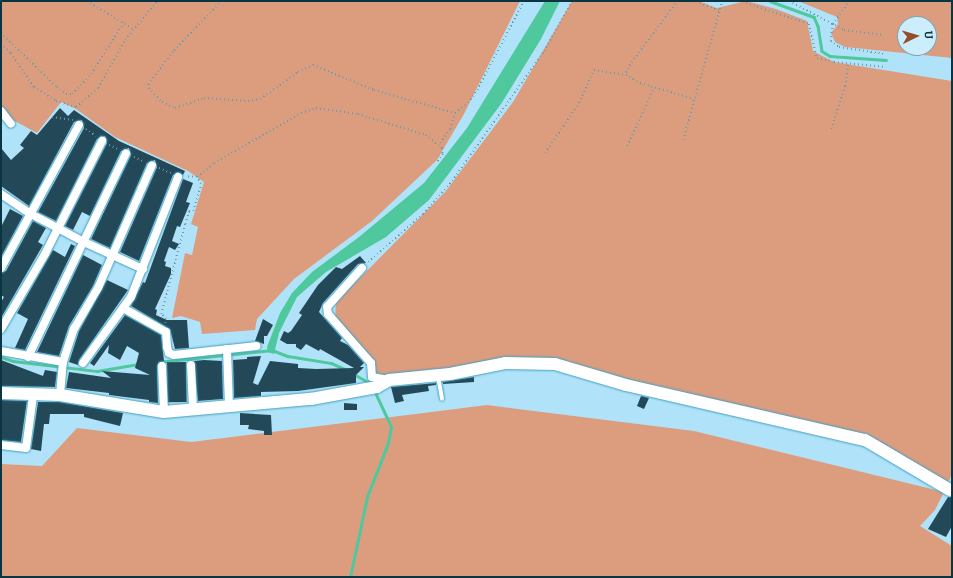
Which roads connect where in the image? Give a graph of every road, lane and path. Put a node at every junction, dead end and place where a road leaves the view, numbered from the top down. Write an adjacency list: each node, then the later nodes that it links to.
1 (87, 1): 13 (path)
2 (157, 1): 15 (path)
3 (222, 1): 26 (path)
4 (524, 1): 26 (path)
5 (572, 1): 47 (path)
6 (678, 1): 22 (path)
7 (696, 1): 12 (path)
8 (722, 1): 12 (path)
9 (789, 1): 14 (path)
10 (850, 1): 14 (path)
11 (746, 3): 20 (path)
12 (719, 11): 24 (path)
13 (124, 22): 15 (path); 16 (path)
14 (833, 24): 17 (path); 19 (path)
15 (133, 29): 18 (path)
16 (1, 33)
17 (884, 35)
18 (1, 44)
19 (886, 54)
20 (848, 64): 21 (path); 30 (path)
21 (886, 67)
22 (626, 75): 23 (path); 36 (path)
23 (654, 88): 24 (path); 34 (path)
24 (694, 99): 31 (path)
25 (1, 111): 28 (street)
26 (455, 113): 33 (path)
27 (52, 117): 29 (path)
28 (11, 124)
29 (79, 125): 42 (street)
30 (831, 129)
31 (683, 140)
32 (102, 141): 43 (street)
33 (440, 144): 37 (path); 40 (path)
34 (627, 146)
35 (126, 153): 38 (path); 44 (street)
36 (545, 153)
37 (437, 162)
38 (152, 165): 39 (path); 45 (street)
39 (178, 177): 40 (path); 48 (street)
40 (197, 177): 51 (path)
41 (1, 194): 42 (street)
42 (31, 214): 43 (street); 46 (street)
43 (59, 227): 44 (street); 50 (street)
44 (84, 242): 45 (street); 55 (street)
45 (113, 255): 48 (street); 58 (street)
46 (1, 268)
47 (362, 268): 61 (street)
48 (143, 269): 49 (street)
49 (123, 308): 51 (street); 56 (street)
50 (1, 329)
51 (164, 331): 54 (street)
52 (257, 346): 54 (street)
53 (1, 351): 55 (street)
54 (227, 354): 66 (street)
55 (28, 357): 58 (street)
56 (82, 363)
57 (191, 365): 67 (street)
58 (64, 366): 63 (street)
59 (162, 366): 68 (street)
60 (438, 375): 61 (street); 65 (lane); 70 (street)
61 (389, 380): 66 (street)
62 (1, 393): 64 (street)
63 (60, 395): 64 (street); 68 (street)
64 (33, 396): 69 (street)
65 (442, 399)
66 (230, 407): 67 (street)
67 (193, 409): 68 (street)
68 (164, 412)
69 (1, 445)
70 (951, 488)

